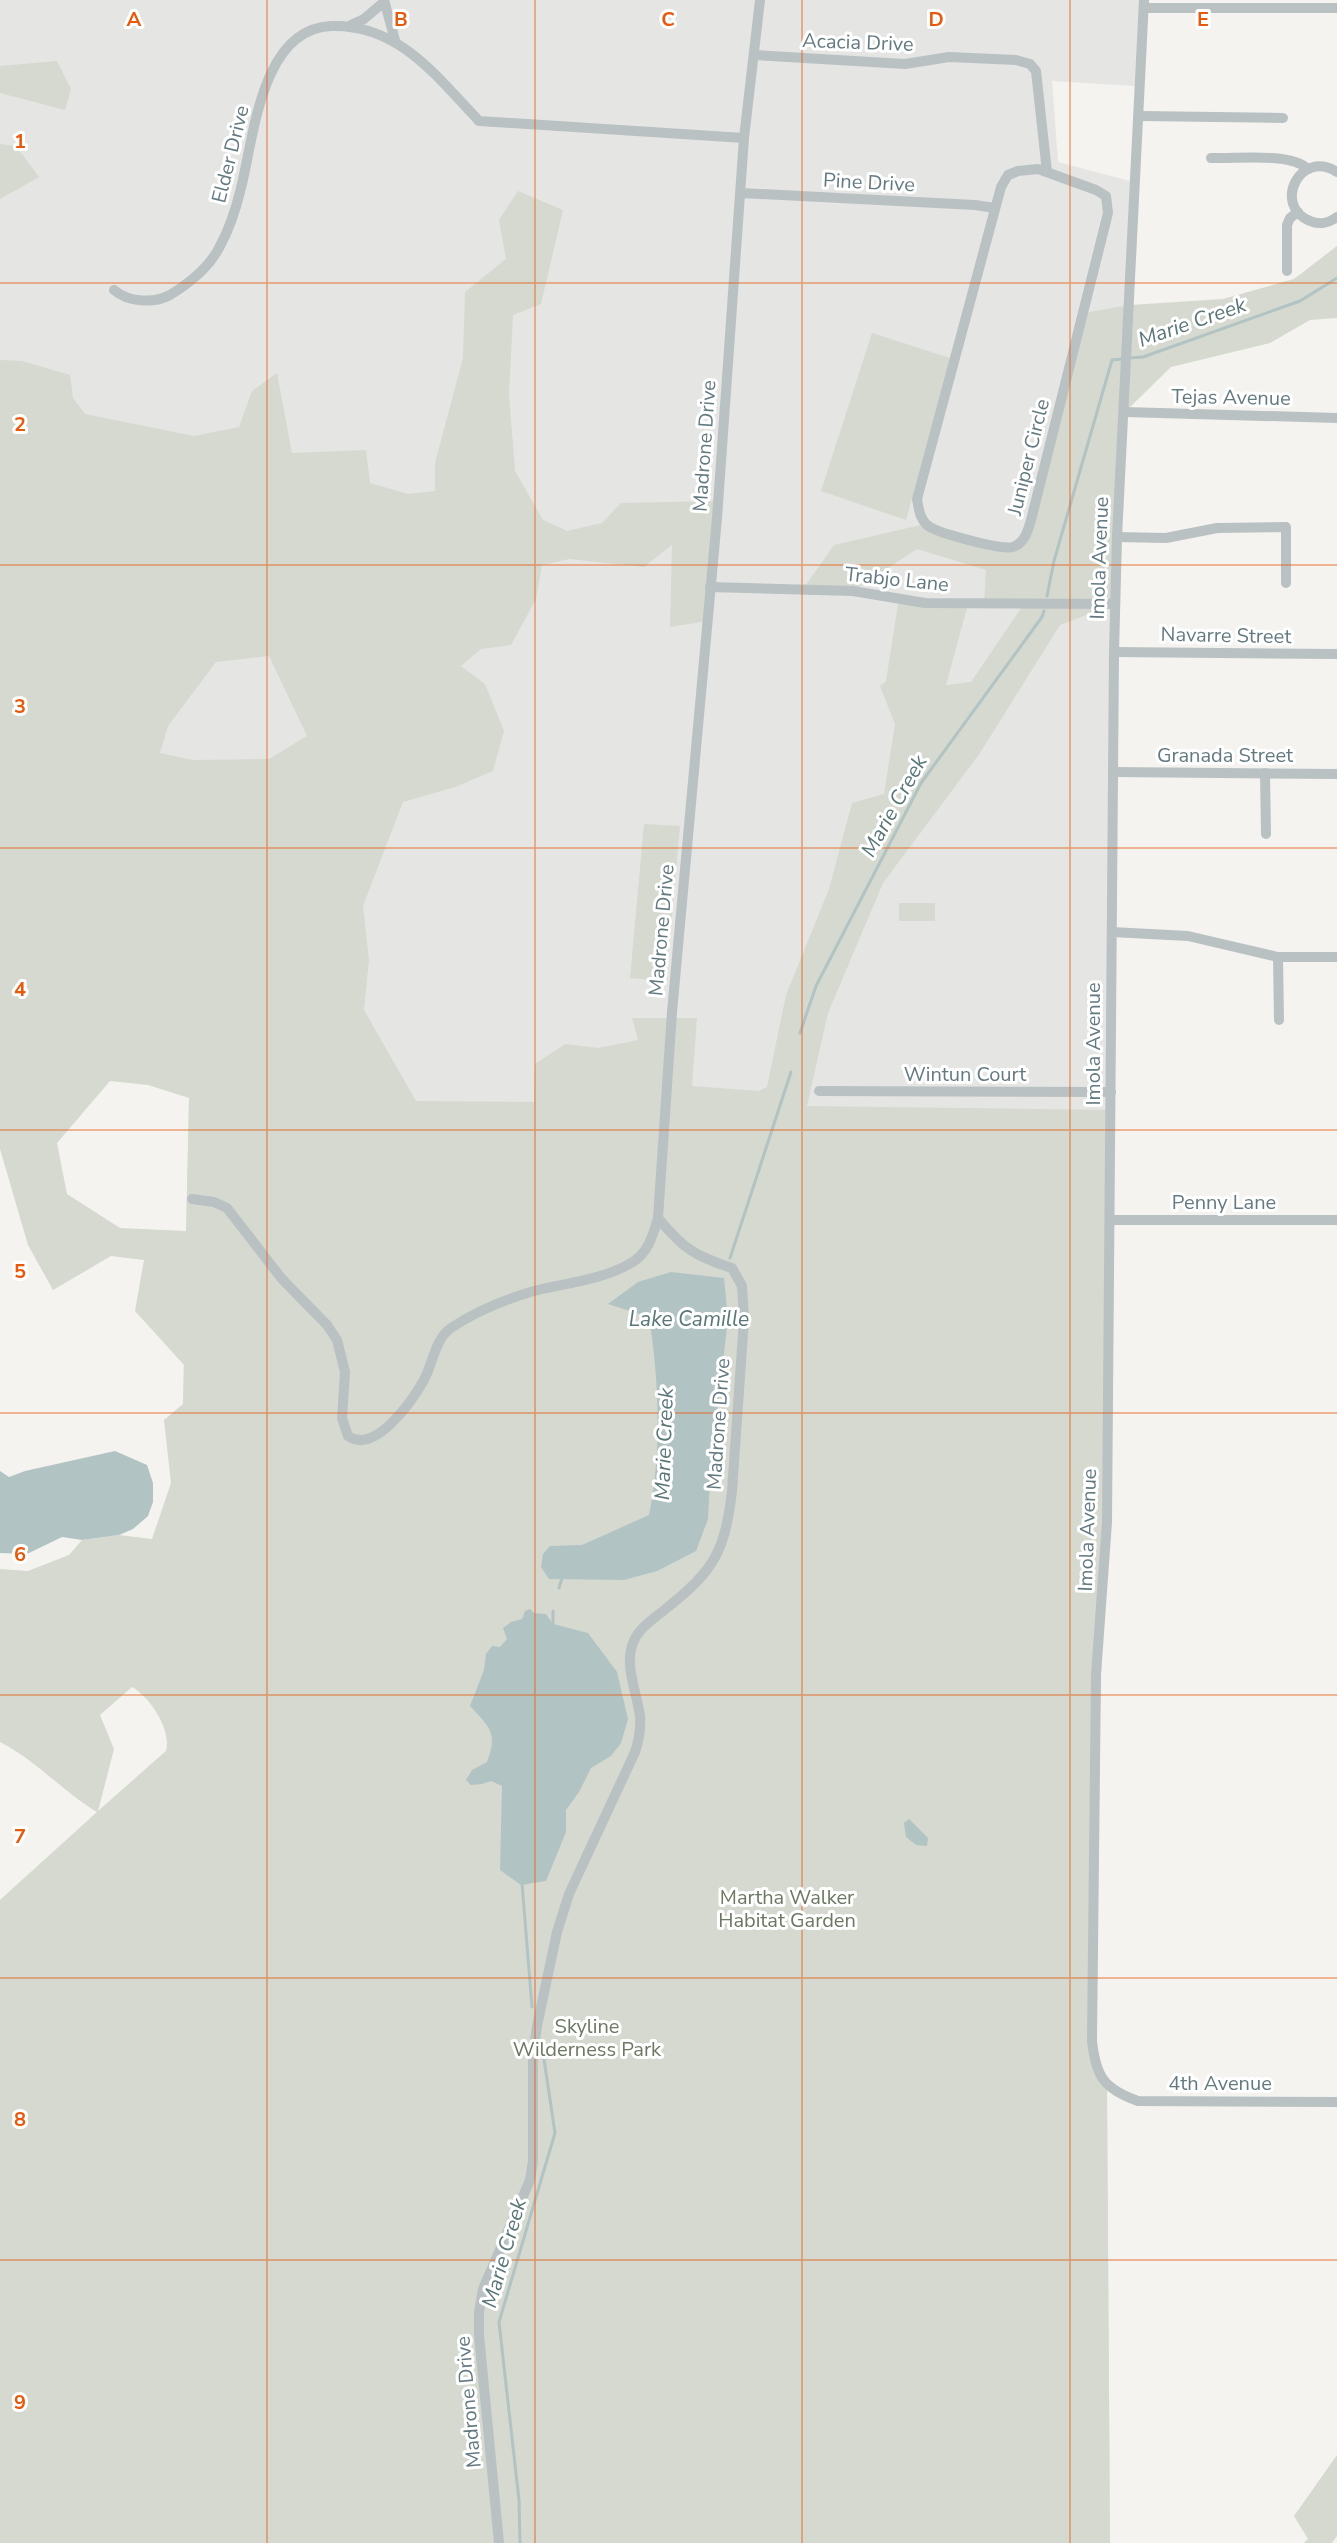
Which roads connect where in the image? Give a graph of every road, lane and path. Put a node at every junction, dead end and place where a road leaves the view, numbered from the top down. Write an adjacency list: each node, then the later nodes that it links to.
1 (760, 0): 8 (street, Madrone Drive)
2 (384, 1): 6 (street); 7 (street)
3 (1144, 4): 4 (street); 9 (street, Imola Avenue)
4 (1279, 4): 5 (street)
5 (1337, 8)
6 (349, 26): 7 (street, Elder Drive); 21 (street, Elder Drive)
7 (395, 40): 11 (street, Elder Drive)
8 (754, 55): 11 (street, Madrone Drive); 14 (street, Acacia Drive)
9 (1140, 116): 10 (street); 22 (street, Imola Avenue)
10 (1283, 118)
11 (744, 138): 16 (street, Madrone Drive)
12 (1211, 158): 13 (street)
13 (1308, 169): 15 (street); 18 (street)
14 (1047, 172): 17 (street, Juniper Circle); 17 (street, Juniper Circle)
15 (1337, 172)
16 (741, 193): 17 (street, Pine Drive); 26 (street, Madrone Drive)
17 (995, 208)
18 (1298, 212): 19 (street); 20 (street)
19 (1337, 217)
20 (1287, 271)
21 (114, 290)
22 (1125, 412): 23 (street, Tejas Avenue); 24 (street, Imola Avenue)
23 (1337, 418)
24 (1117, 537): 25 (street); 27 (street, Imola Avenue)
25 (1286, 583)
26 (710, 587): 27 (street, Trabjo Lane); 41 (street, Madrone Drive)
27 (1115, 604): 28 (street, Imola Avenue)
28 (1114, 652): 29 (street, Navarre Street); 30 (street, Imola Avenue)
29 (1337, 654)
30 (1114, 772): 31 (street, Granada Street); 34 (street, Imola Avenue)
31 (1265, 773): 32 (street, Granada Street); 33 (street)
32 (1337, 774)
33 (1266, 834)
34 (1112, 933): 35 (street); 39 (street, Imola Avenue)
35 (1278, 957): 36 (street); 37 (street)
36 (1337, 957)
37 (1279, 1020)
38 (819, 1091): 39 (street, Wintun Court)
39 (1111, 1092): 42 (street, Imola Avenue)
40 (192, 1199): 41 (street)
41 (658, 1218): 46 (street, Madrone Drive)
42 (1110, 1220): 43 (street, Penny Lane); 44 (street, Imola Avenue)
43 (1337, 1220)
44 (1107, 2086): 45 (street, 4th Avenue)
45 (1337, 2102)
46 (500, 2543)

